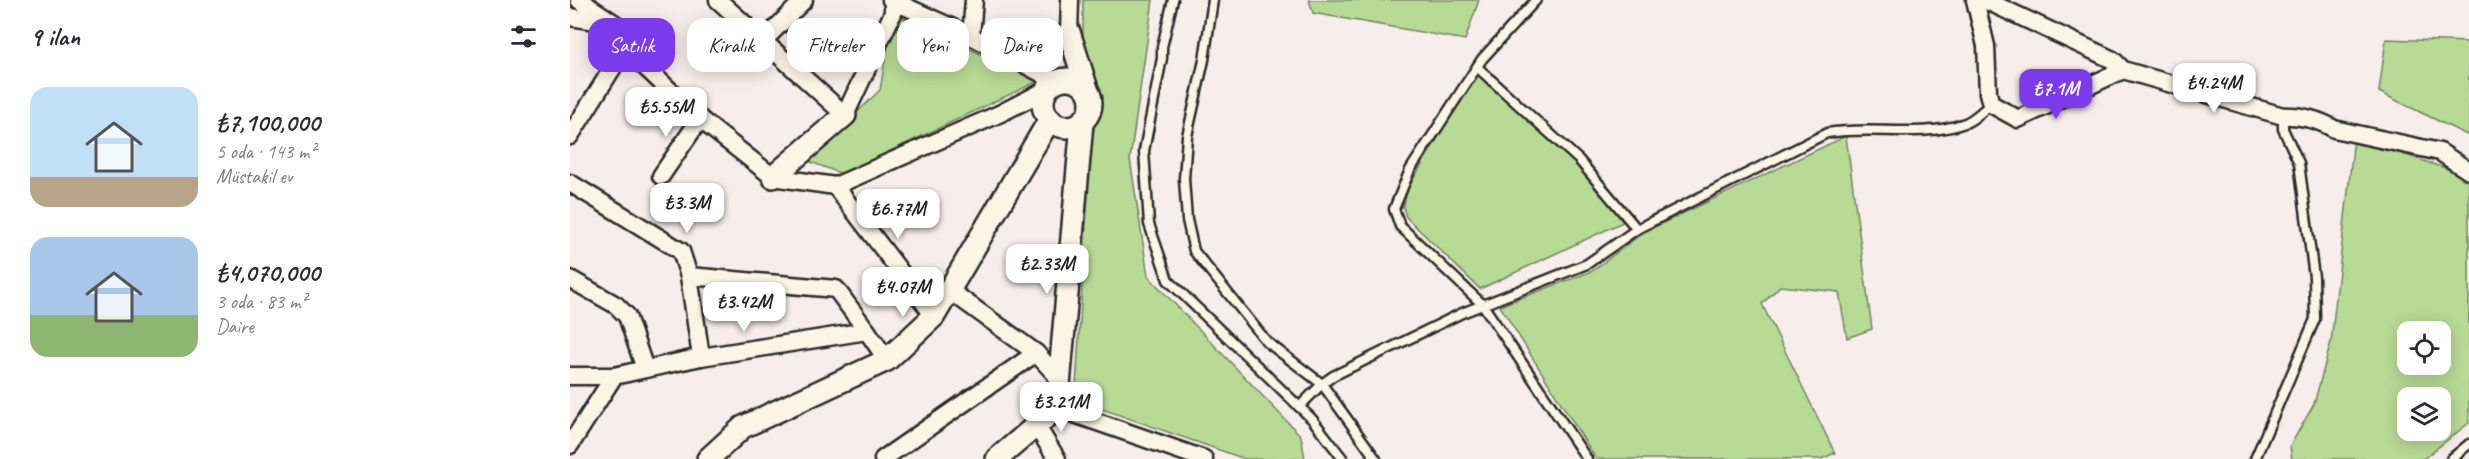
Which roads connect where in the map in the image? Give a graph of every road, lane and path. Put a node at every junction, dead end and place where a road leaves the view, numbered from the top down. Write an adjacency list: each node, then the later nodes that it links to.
1 (579, 0): 13 (street)
2 (718, 0): 14 (street)
3 (804, 0): 16 (street)
4 (974, 0): 18 (street)
5 (1070, 0): 17 (street)
6 (1173, 0): 53 (lane)
7 (1213, 0): 52 (lane)
8 (1536, 0): 20 (lane)
9 (1975, 0): 26 (street)
10 (1985, 0): 21 (street)
11 (892, 1): 18 (street); 27 (street)
12 (570, 17): 15 (street)
13 (606, 18)
14 (738, 18)
15 (588, 19)
16 (775, 29)
17 (1069, 32): 24 (street); 25 (street)
18 (971, 36): 24 (street)
19 (775, 52): 27 (street)
20 (1477, 67): 38 (lane); 42 (lane)
21 (2122, 70): 26 (street); 28 (street)
22 (611, 72): 32 (street)
23 (651, 72): 29 (street)
24 (1055, 83): 25 (street); 30 (street); 37 (street)
25 (1087, 89): 31 (street)
26 (1991, 104): 38 (lane)
27 (845, 115): 35 (street)
28 (2283, 116): 33 (street); 66 (lane)
29 (700, 119): 34 (street); 35 (street)
30 (1050, 119): 31 (street); 41 (street)
31 (1082, 123): 51 (street)
32 (570, 136)
33 (2469, 171)
34 (662, 176)
35 (773, 177): 37 (street)
36 (570, 183): 39 (street)
37 (835, 186): 43 (street)
38 (1637, 230): 42 (lane)
39 (689, 276): 44 (street); 46 (street)
40 (570, 279): 48 (street)
41 (949, 290): 43 (street); 45 (street)
42 (1484, 305): 52 (lane); 65 (lane)
43 (934, 316): 47 (street)
44 (867, 331): 46 (street); 47 (street)
45 (1036, 353): 51 (street); 59 (street)
46 (701, 357): 48 (street)
47 (887, 360): 58 (street)
48 (645, 369): 50 (street)
49 (570, 376): 50 (street)
50 (614, 376): 57 (street)
51 (1059, 378): 54 (street)
52 (1322, 384): 53 (lane); 64 (lane)
53 (1299, 407): 63 (lane)
54 (1057, 408): 55 (street); 62 (street)
55 (1036, 425): 60 (street); 61 (street)
56 (2469, 444): 67 (lane)
57 (570, 445)
58 (712, 458)
59 (884, 459)
60 (997, 459)
61 (1057, 459)
62 (1204, 459)
63 (1343, 459)
64 (1376, 459)
65 (1587, 459)
66 (2255, 459)
67 (2451, 459)

